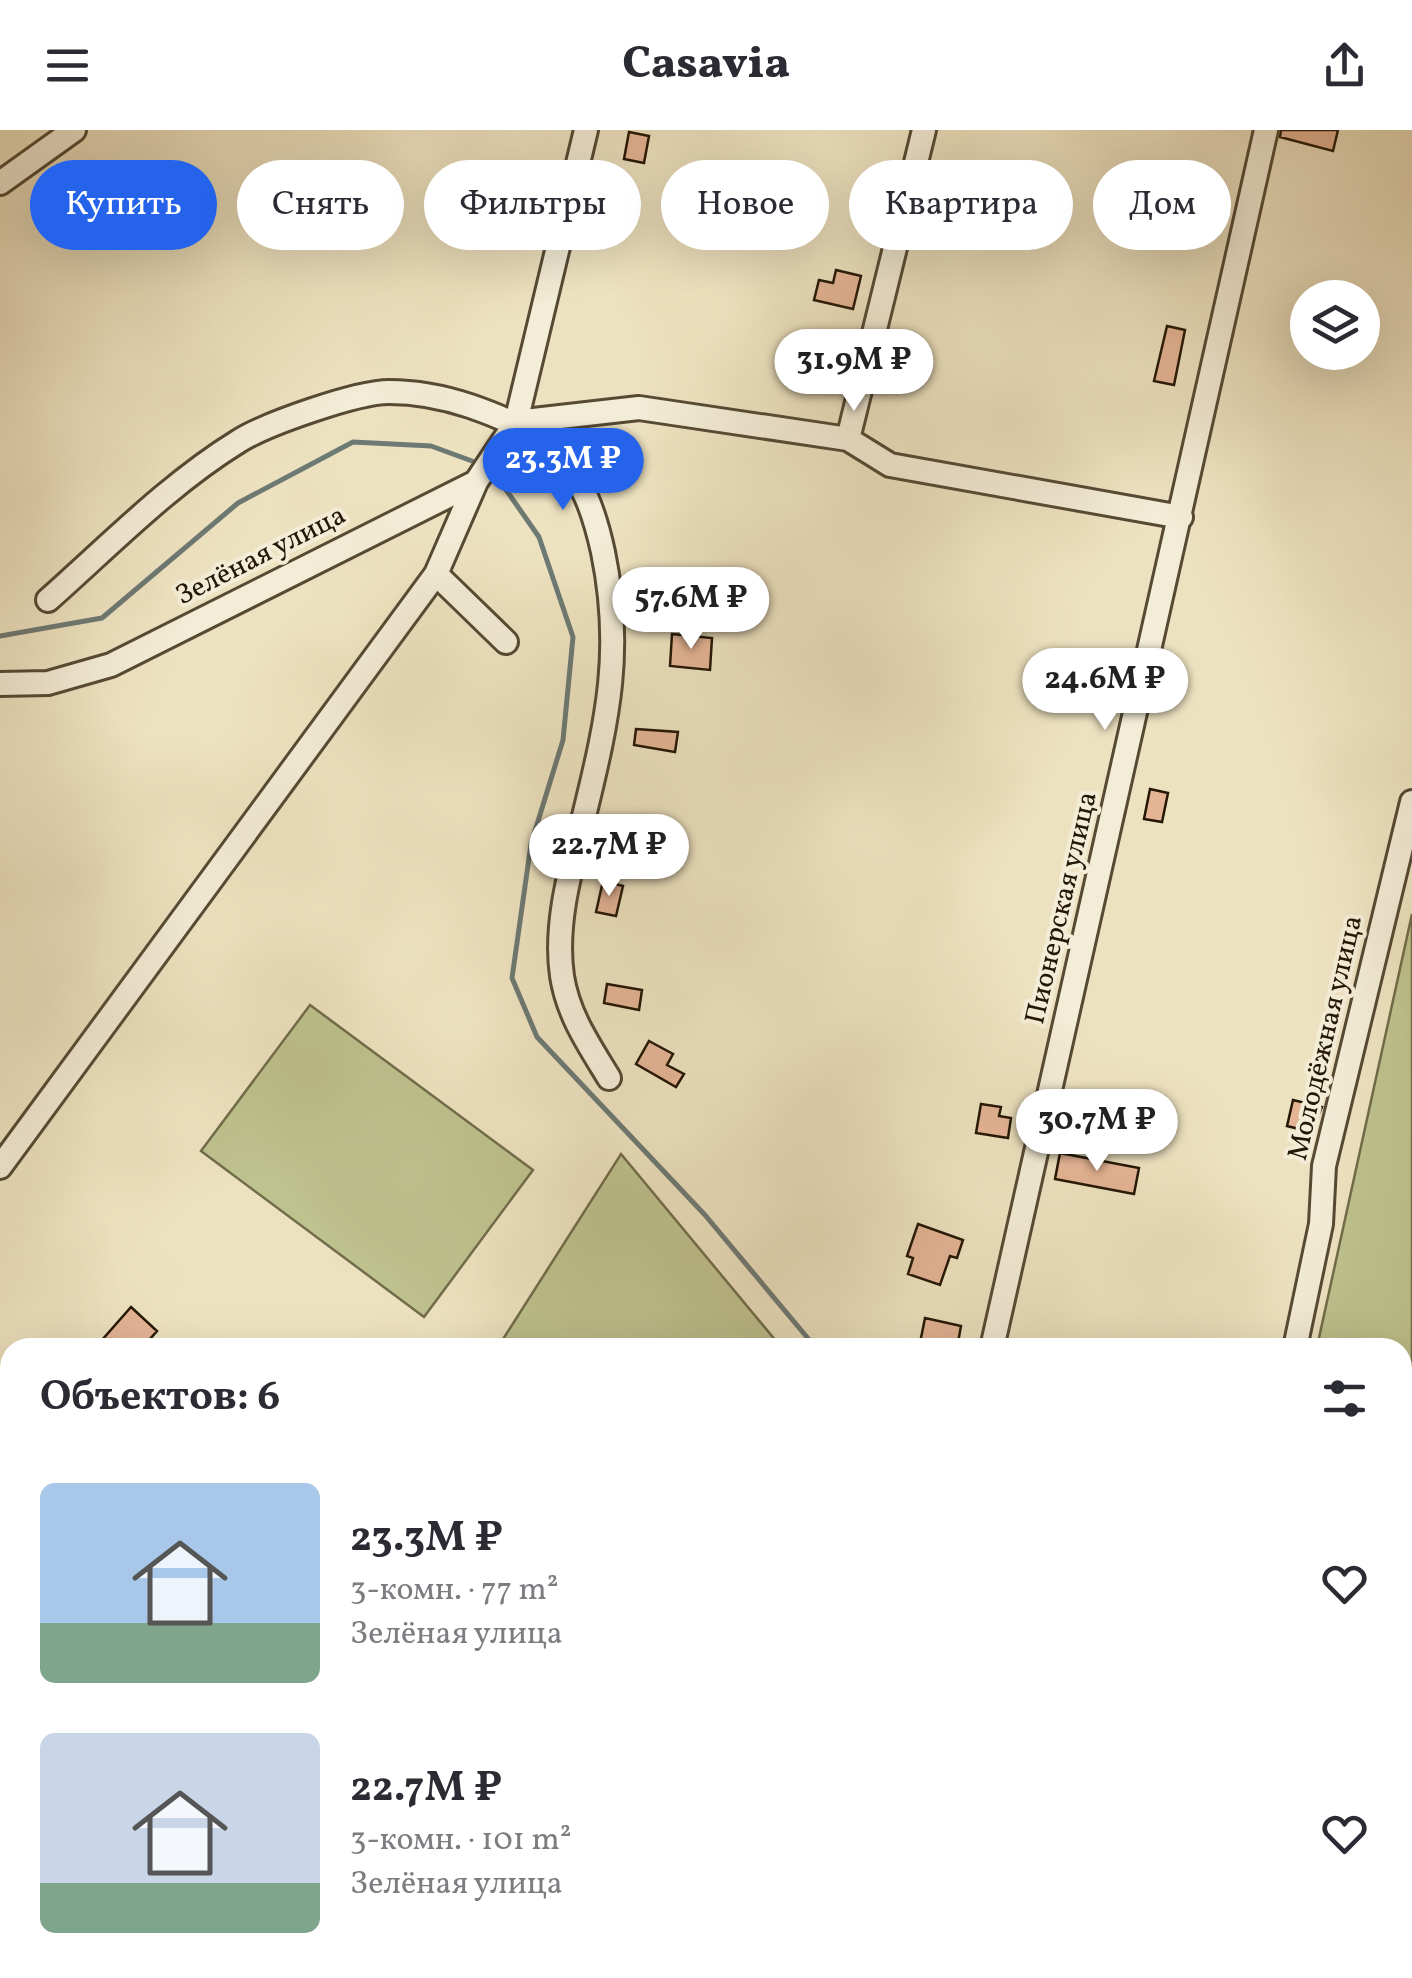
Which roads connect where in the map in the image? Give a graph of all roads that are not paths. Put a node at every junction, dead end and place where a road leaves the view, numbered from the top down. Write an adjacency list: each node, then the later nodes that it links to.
1 (74, 130): 5 (street)
2 (586, 130): 6 (street, Зелёная улица)
3 (924, 130): 7 (street)
4 (1266, 130): 9 (street, Пионерская улица)
5 (0, 183)
6 (516, 422): 7 (street); 8 (street, Зелёная улица); 11 (street); 15 (street)
7 (848, 439): 9 (street)
8 (476, 482): 10 (street); 13 (street, Зелёная улица)
9 (1181, 516): 17 (street, Пионерская улица)
10 (436, 574): 12 (street); 16 (street)
11 (48, 600)
12 (506, 642)
13 (0, 684)
14 (1412, 802): 18 (street, Молодёжная улица)
15 (609, 1078)
16 (0, 1167)
17 (994, 1338)
18 (1297, 1338)

